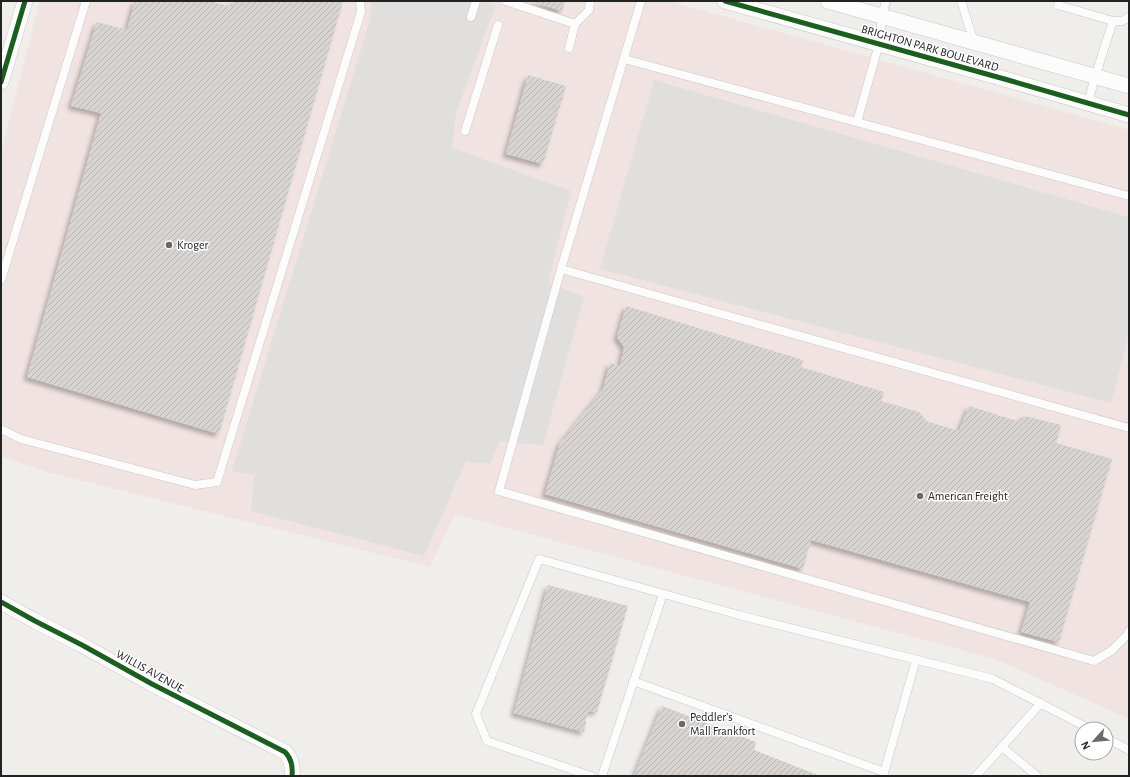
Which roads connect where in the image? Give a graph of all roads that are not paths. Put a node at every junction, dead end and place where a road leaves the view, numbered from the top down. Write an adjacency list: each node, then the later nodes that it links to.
1 (25, 1): 24 (street)
2 (86, 1): 32 (lane)
3 (360, 1): 34 (lane)
4 (476, 1): 14 (lane)
5 (506, 1): 17 (lane)
6 (590, 1): 17 (lane)
7 (641, 1): 22 (lane)
8 (725, 1): 20 (street, BRIGHTON PARK BOULEVARD)
9 (828, 1): 13 (street, BRIGHTON PARK BOULEVARD)
10 (886, 1): 13 (lane)
11 (961, 1): 19 (lane)
12 (1058, 5): 16 (lane)
13 (882, 16): 19 (street, BRIGHTON PARK BOULEVARD); 20 (lane)
14 (471, 17)
15 (1129, 17): 16 (lane)
16 (1113, 21): 23 (lane)
17 (575, 24): 21 (lane)
18 (498, 25): 29 (lane)
19 (974, 42): 23 (street, BRIGHTON PARK BOULEVARD)
20 (879, 44): 26 (street, BRIGHTON PARK BOULEVARD); 28 (lane)
21 (569, 48)
22 (624, 59): 28 (lane); 31 (lane)
23 (1095, 77): 25 (street, BRIGHTON PARK BOULEVARD); 26 (lane)
24 (1, 82)
25 (1129, 86)
26 (1088, 104): 27 (street, BRIGHTON PARK BOULEVARD)
27 (1129, 115)
28 (857, 122): 30 (lane)
29 (465, 131)
30 (1129, 196)
31 (561, 269): 33 (lane); 37 (lane)
32 (1, 280)
33 (1129, 428)
34 (1, 429)
35 (663, 594): 38 (lane); 39 (lane); 47 (lane)
36 (1, 602): 46 (street, WILLIS AVENUE)
37 (1129, 631)
38 (916, 660): 40 (lane); 45 (lane)
39 (634, 681): 45 (lane); 48 (lane)
40 (1041, 703): 41 (lane); 43 (lane)
41 (1075, 721)
42 (1114, 742): 44 (lane)
43 (1002, 747): 49 (lane); 50 (lane)
44 (1129, 750)
45 (884, 774)
46 (292, 776)
47 (592, 776)
48 (602, 776)
49 (976, 776)
50 (1037, 776)

